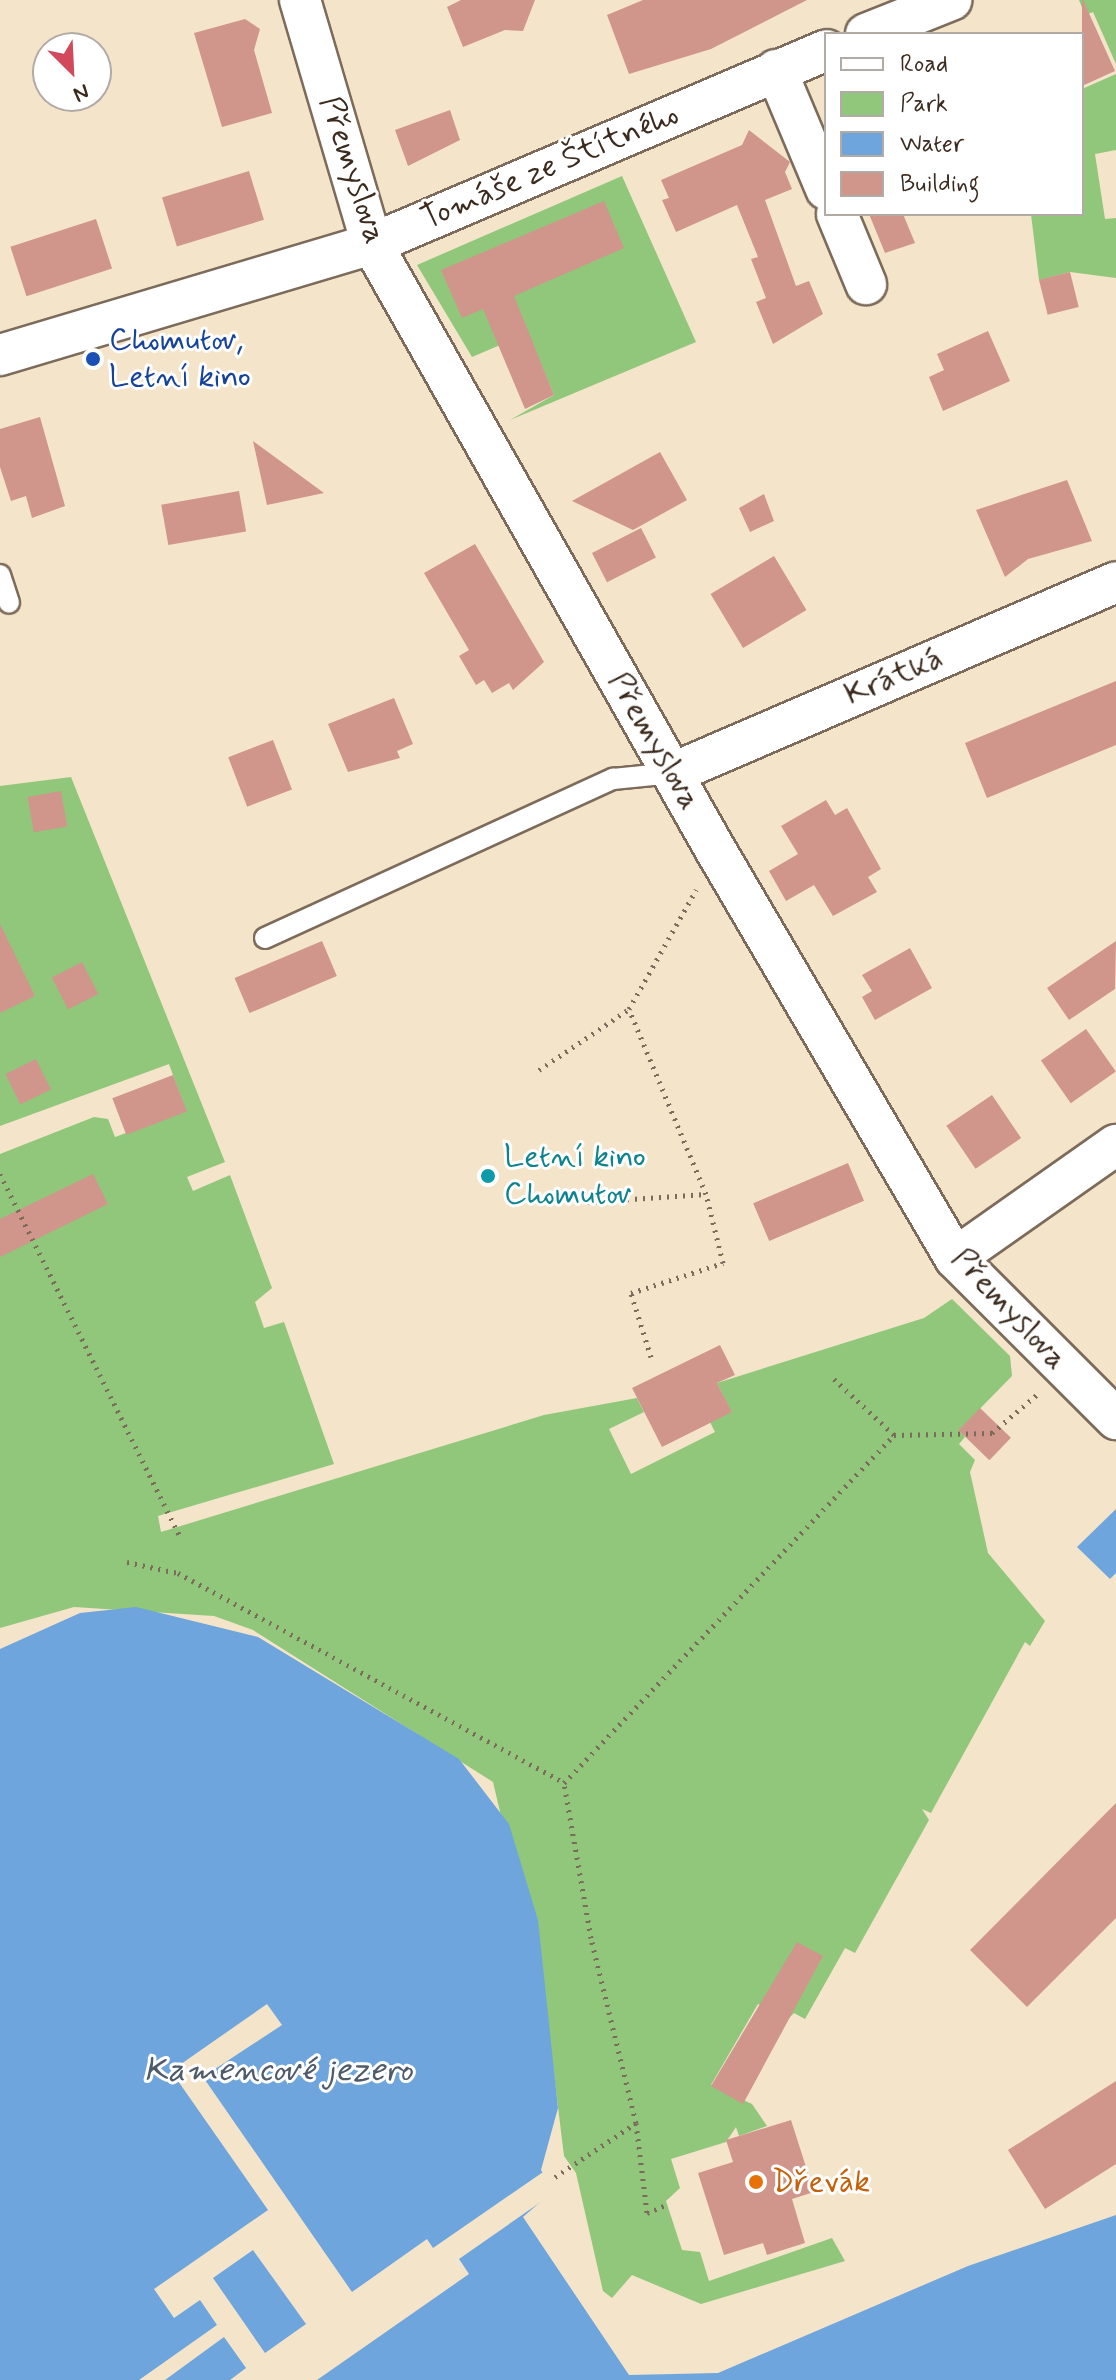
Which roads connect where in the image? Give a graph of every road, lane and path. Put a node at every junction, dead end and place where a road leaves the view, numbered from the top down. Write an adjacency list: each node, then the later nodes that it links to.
1 (300, 0): 8 (street, Přemyslova)
2 (951, 0): 3 (street)
3 (871, 32)
4 (824, 51): 5 (street, Tomáše ze Štítného)
5 (776, 70): 6 (street); 8 (street, Tomáše ze Štítného)
6 (824, 184)
7 (838, 216): 9 (street)
8 (372, 244): 10 (street, Tomáše ze Štítného); 14 (street, Přemyslova)
9 (866, 284)
10 (0, 355)
11 (0, 575): 13 (lane)
12 (1116, 582): 14 (street, Krátká)
13 (9, 603)
14 (673, 773): 15 (street, Přemyslova); 16 (lane)
15 (715, 849): 17 (path); 23 (street, Přemyslova)
16 (265, 938)
17 (629, 1009): 18 (path); 21 (path)
18 (539, 1070)
19 (1116, 1145): 23 (street)
20 (0, 1174): 29 (path)
21 (706, 1194): 22 (path); 24 (path)
22 (587, 1202)
23 (955, 1258): 25 (street, Přemyslova)
24 (651, 1357)
25 (1064, 1370): 27 (street, Přemyslova); 28 (path)
26 (834, 1379): 28 (path)
27 (1116, 1419)
28 (894, 1435): 31 (path)
29 (179, 1535)
30 (127, 1562): 31 (path)
31 (564, 1783): 32 (path)
32 (636, 2123): 33 (path); 34 (path)
33 (555, 2177)
34 (666, 2205)

